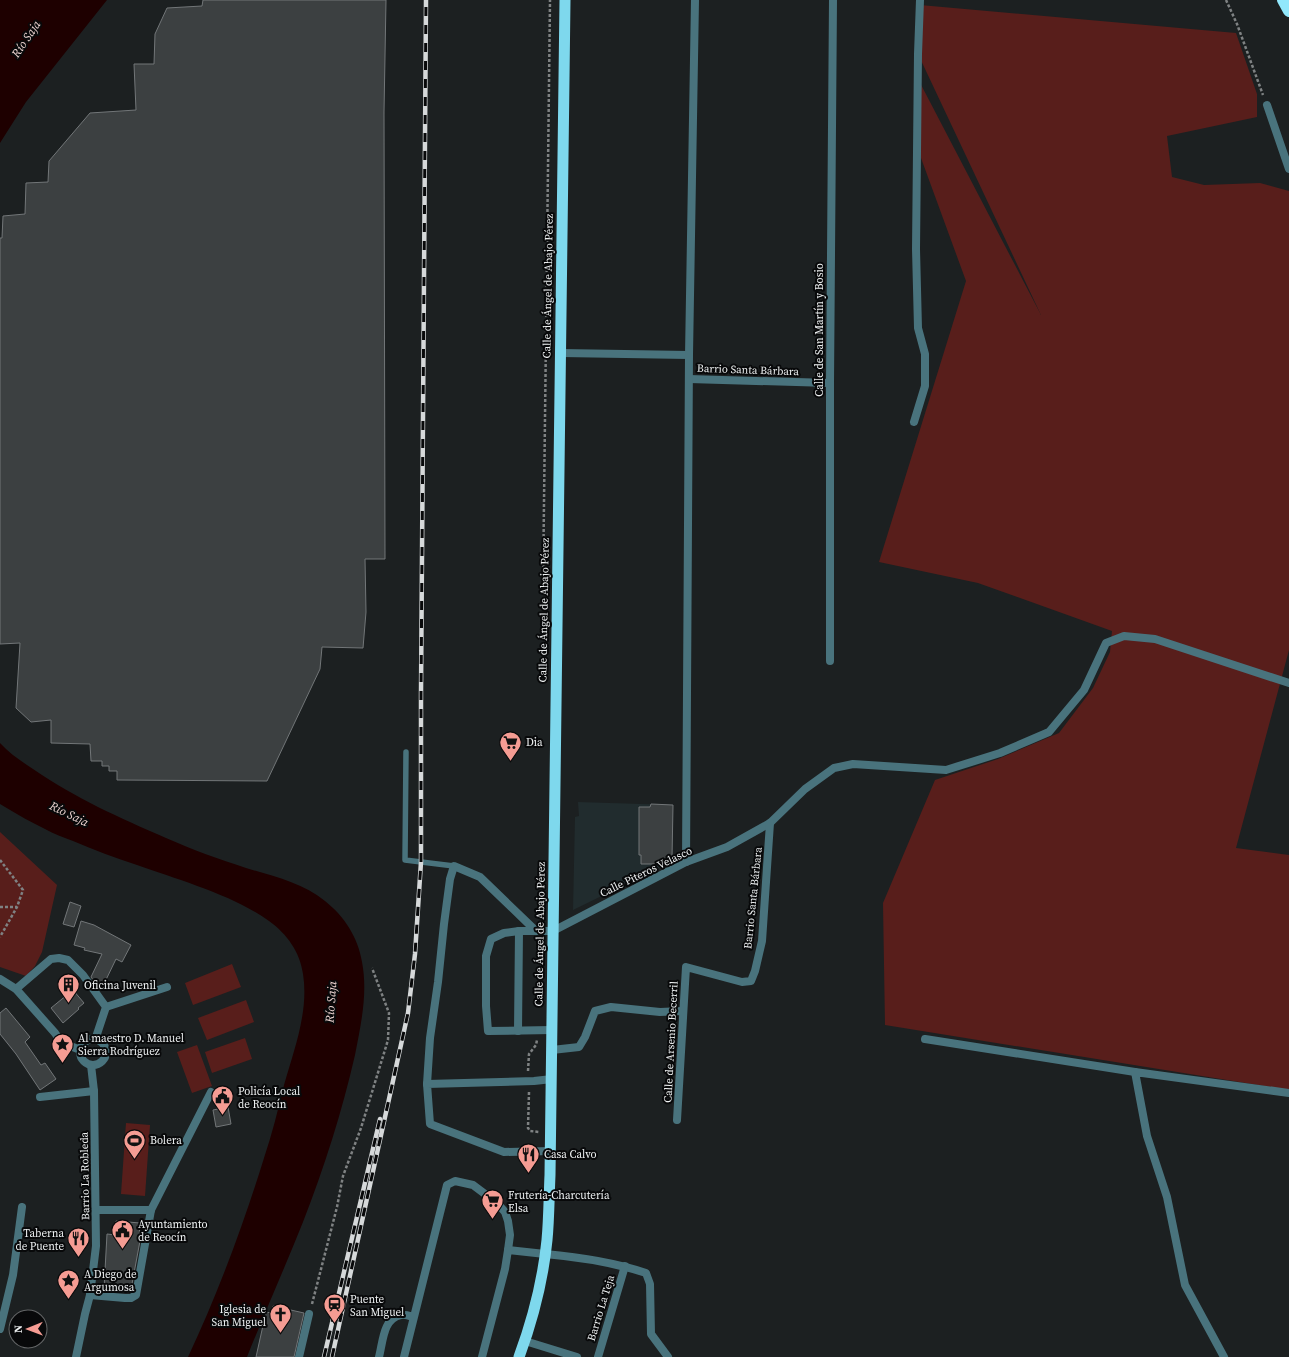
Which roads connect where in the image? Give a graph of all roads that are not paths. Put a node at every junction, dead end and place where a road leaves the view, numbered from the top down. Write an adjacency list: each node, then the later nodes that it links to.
1 (565, 0): 9 (highway, Calle de Ángel de Abajo Pérez)
2 (695, 0): 10 (street)
3 (833, 0): 12 (street, Calle de San Martín y Bosio)
4 (920, 0): 13 (street)
5 (1283, 0): 6 (highway)
6 (1289, 11)
7 (1267, 105): 8 (street)
8 (1289, 169)
9 (560, 353): 10 (street); 22 (highway, Calle de Ángel de Abajo Pérez)
10 (689, 355): 11 (street)
11 (689, 379): 12 (street, Barrio Santa Bárbara); 18 (street)
12 (830, 383): 14 (street, Calle de San Martín y Bosio)
13 (914, 422)
14 (830, 661)
15 (1289, 683): 17 (street, Calle Piteros Velasco)
16 (406, 752): 19 (lane)
17 (770, 823): 18 (street, Calle Piteros Velasco); 23 (street, Barrio Santa Bárbara)
18 (686, 862): 22 (street, Calle Piteros Velasco)
19 (454, 866): 21 (street); 38 (street)
20 (519, 931): 21 (street); 30 (street); 30 (street)
21 (536, 931): 22 (street)
22 (553, 931): 29 (highway, Calle de Ángel de Abajo Pérez)
23 (686, 967): 28 (street, Calle de Arsenio Becerril)
24 (0, 979): 26 (street)
25 (167, 987): 27 (street)
26 (16, 989): 27 (street); 33 (street)
27 (106, 1007): 32 (street)
28 (684, 1011): 34 (street); 43 (street, Calle de Arsenio Becerril)
29 (552, 1030): 30 (street); 34 (highway, Calle de Ángel de Abajo Pérez)
30 (518, 1031)
31 (925, 1039): 36 (street)
32 (95, 1040): 33 (street); 35 (street)
33 (80, 1050): 35 (street)
34 (552, 1050): 37 (highway, Calle de Ángel de Abajo Pérez)
35 (91, 1065): 39 (street, Barrio La Robleda)
36 (1135, 1072): 41 (street); 65 (street)
37 (552, 1080): 38 (street); 44 (highway, Calle de Ángel de Abajo Pérez)
38 (427, 1084): 44 (street)
39 (94, 1091): 42 (street); 46 (street, Barrio La Robleda)
40 (211, 1092): 47 (street)
41 (1289, 1093)
42 (40, 1097)
43 (677, 1120)
44 (551, 1151): 49 (highway, Calle de Ángel de Abajo Pérez)
45 (22, 1207): 54 (street)
46 (96, 1210): 47 (street); 51 (street, Barrio La Robleda)
47 (151, 1210): 51 (street)
48 (508, 1250): 49 (street); 53 (street); 60 (street)
49 (545, 1254): 50 (street); 55 (highway, Calle de Ángel de Abajo Pérez)
50 (625, 1266): 63 (street, Barrio La Teja); 64 (street)
51 (90, 1295): 56 (street, Barrio La Robleda)
52 (309, 1314): 57 (street)
53 (414, 1316): 58 (street); 59 (street)
54 (0, 1329)
55 (525, 1341): 61 (highway, Calle de Ángel de Abajo Pérez); 62 (street)
56 (76, 1357)
57 (299, 1357)
58 (379, 1357)
59 (404, 1357)
60 (482, 1357)
61 (519, 1357)
62 (577, 1357)
63 (598, 1357)
64 (668, 1357)
65 (1224, 1357)

